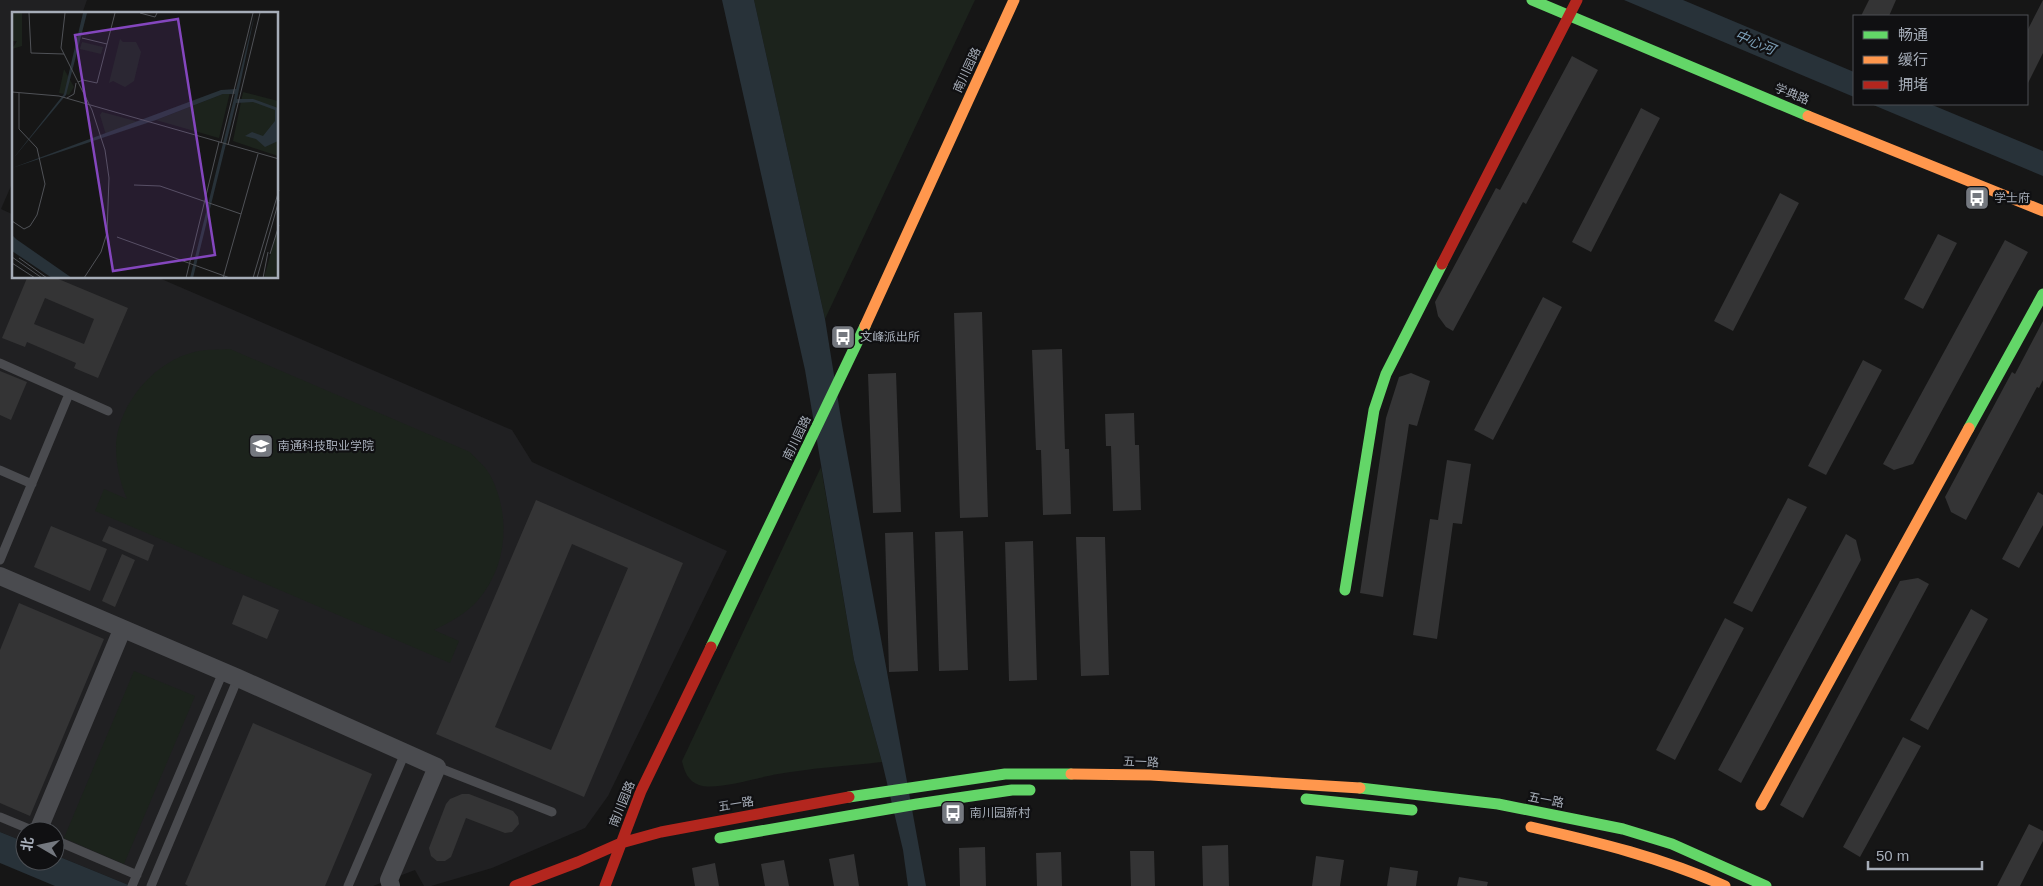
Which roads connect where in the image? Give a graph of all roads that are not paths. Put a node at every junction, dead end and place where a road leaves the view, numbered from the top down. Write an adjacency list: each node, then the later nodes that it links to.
1 (1014, 0): 29 (street, 南川园路)
2 (1532, 0): 4 (street, 学典路)
3 (1577, 0): 4 (street)
4 (1569, 16): 5 (street, 学典路); 14 (street)
5 (2043, 211)
6 (2043, 294): 21 (street)
7 (0, 363): 8 (lane)
8 (70, 394): 9 (lane); 11 (lane)
9 (108, 411)
10 (0, 470): 11 (lane)
11 (32, 484): 12 (lane)
12 (0, 560)
13 (0, 576): 15 (street)
14 (1345, 590)
15 (122, 630): 16 (street); 25 (street)
16 (230, 675): 17 (street); 34 (lane); 36 (lane)
17 (405, 753): 18 (street); 37 (lane)
18 (437, 767): 23 (lane); 38 (street)
19 (1041, 790): 28 (street)
20 (1297, 799): 22 (street)
21 (1760, 805)
22 (1420, 811)
23 (552, 812)
24 (0, 817): 26 (lane)
25 (42, 821)
26 (15, 823)
27 (1516, 824): 41 (street)
28 (704, 840)
29 (621, 843): 32 (street, 南川园路); 39 (street, 五一路); 42 (street, 五一路)
30 (65, 844): 34 (lane)
31 (633, 854): 32 (street)
32 (618, 858): 33 (street); 40 (street, 南川园路)
33 (601, 865)
34 (137, 875): 35 (lane)
35 (132, 886)
36 (151, 886)
37 (348, 886)
38 (391, 886)
39 (514, 886)
40 (605, 886)
41 (1725, 886)
42 (1766, 886)

